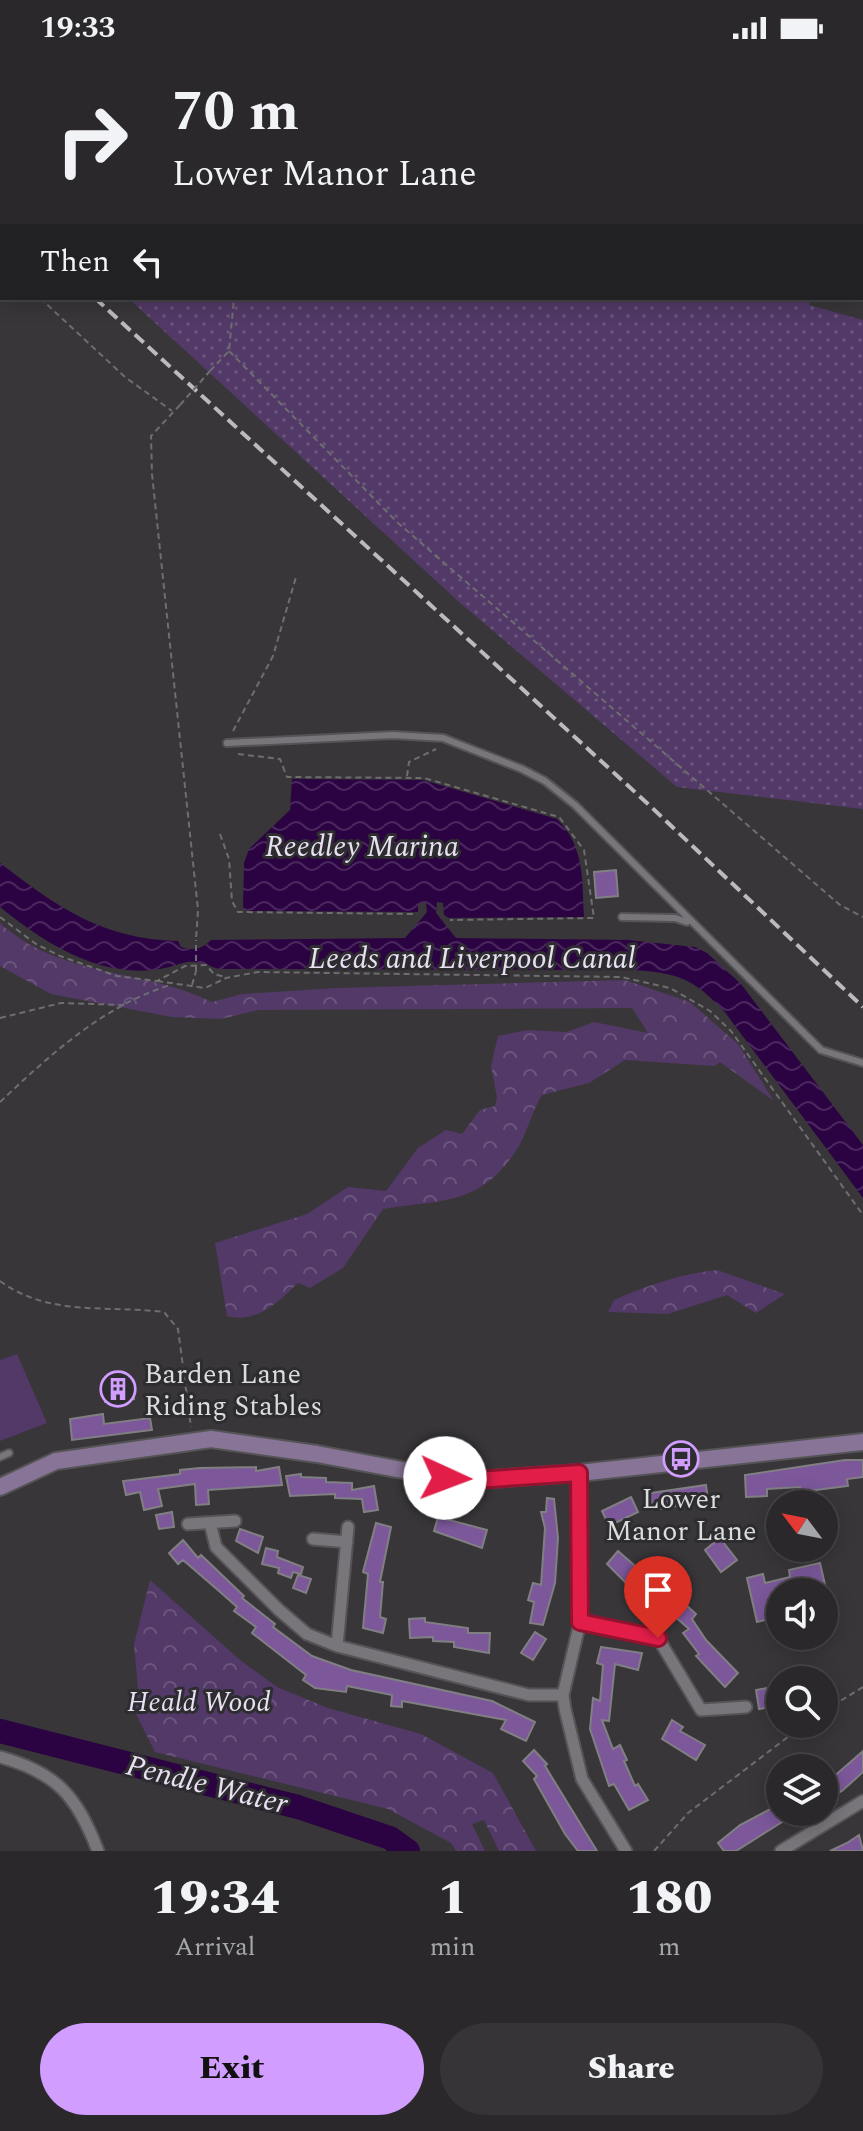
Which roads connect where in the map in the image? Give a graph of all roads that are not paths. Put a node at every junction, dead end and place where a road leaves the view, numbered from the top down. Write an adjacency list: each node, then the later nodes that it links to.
1 (227, 743): 3 (lane)
2 (622, 917): 3 (lane)
3 (691, 923): 4 (lane)
4 (863, 1063)
5 (863, 1442): 8 (street)
6 (9, 1453): 7 (lane)
7 (0, 1457)
8 (579, 1473): 9 (street); 16 (street)
9 (0, 1487)
10 (235, 1521): 11 (street)
11 (210, 1523): 12 (street); 17 (street)
12 (188, 1524)
13 (348, 1527): 15 (street)
14 (313, 1539): 15 (street)
15 (347, 1542): 17 (street)
16 (580, 1622): 18 (street); 19 (street)
17 (337, 1646): 18 (street)
18 (563, 1695): 23 (street)
19 (746, 1707)
20 (0, 1757): 22 (street)
21 (863, 1801): 24 (street)
22 (98, 1851)
23 (626, 1851)
24 (781, 1851)

